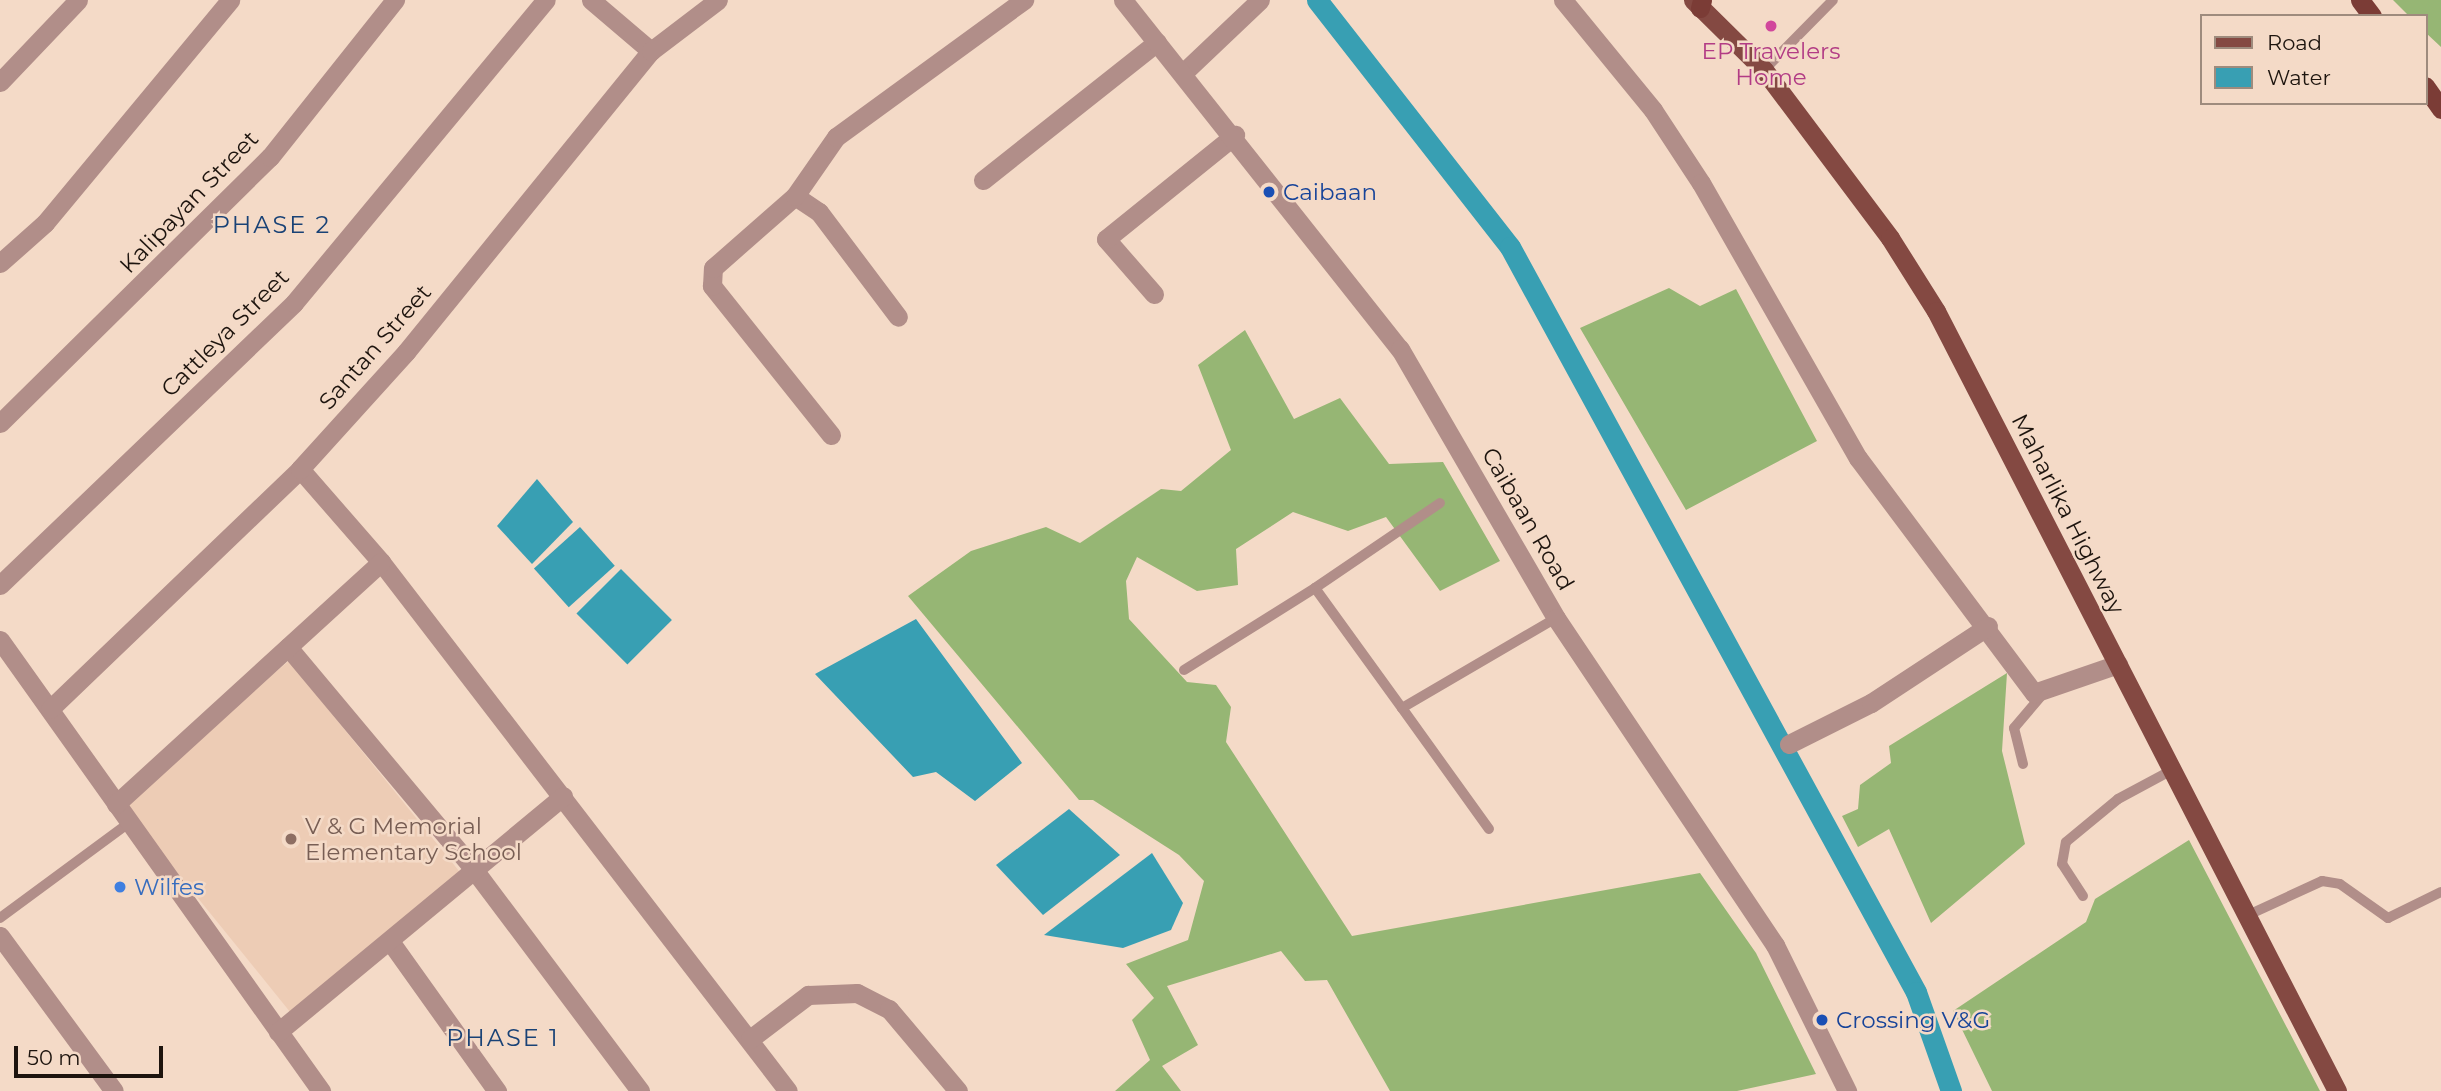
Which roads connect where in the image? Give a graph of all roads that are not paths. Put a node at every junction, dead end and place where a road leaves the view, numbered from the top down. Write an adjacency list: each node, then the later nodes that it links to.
1 (78, 0): 16 (street)
2 (230, 0): 23 (street)
3 (395, 0): 26 (street, Kalipayan Street)
4 (546, 0): 31 (street, Cattleya Street)
5 (591, 0): 14 (street)
6 (718, 0): 14 (street, Santan Street)
7 (1024, 0): 22 (street)
8 (1123, 0): 13 (street, Caibaan Road)
9 (1260, 0): 17 (street)
10 (1563, 0): 34 (street)
11 (1833, 0): 15 (lane)
12 (1698, 3): 15 (main road, Maharlika Highway)
13 (1157, 42): 17 (street, Caibaan Road); 21 (street)
14 (651, 51): 28 (street, Santan Street)
15 (1764, 70): 37 (main road, Maharlika Highway)
16 (4, 71)
17 (1183, 74): 20 (street, Caibaan Road)
18 (2427, 89): 19 (highway)
19 (2441, 109)
20 (1235, 135): 24 (street); 33 (street, Caibaan Road)
21 (983, 180)
22 (795, 196): 25 (street); 27 (street)
23 (0, 263)
24 (1154, 294)
25 (898, 317)
26 (0, 423)
27 (831, 435)
28 (300, 469): 30 (street); 41 (street, Santan Street)
29 (1440, 503): 32 (lane)
30 (381, 562): 36 (street); 45 (street)
31 (0, 585)
32 (1315, 589): 38 (lane); 40 (lane)
33 (1556, 618): 40 (lane); 64 (street, Caibaan Road)
34 (1988, 626): 39 (street); 42 (street)
35 (0, 640): 41 (street)
36 (288, 646): 46 (street); 49 (street)
37 (2118, 664): 39 (street); 44 (main road, Maharlika Highway)
38 (1184, 670)
39 (2042, 694): 43 (lane)
40 (1402, 708): 48 (lane)
41 (50, 709): 46 (street)
42 (1790, 744)
43 (2023, 764)
44 (2172, 770): 51 (lane); 52 (main road, Maharlika Highway)
45 (563, 796): 49 (street); 57 (street)
46 (116, 804): 47 (street)
47 (129, 823): 53 (lane); 56 (street)
48 (1489, 829)
49 (475, 871): 55 (street); 61 (street)
50 (2441, 892): 52 (lane)
51 (2083, 896)
52 (2246, 916): 65 (main road, Maharlika Highway)
53 (0, 918)
54 (0, 936): 58 (street)
55 (392, 944): 56 (street); 60 (street)
56 (278, 1032): 59 (street)
57 (750, 1040): 62 (street); 63 (street)
58 (114, 1091)
59 (321, 1091)
60 (497, 1091)
61 (640, 1091)
62 (788, 1091)
63 (958, 1091)
64 (1847, 1091)
65 (2337, 1091)

